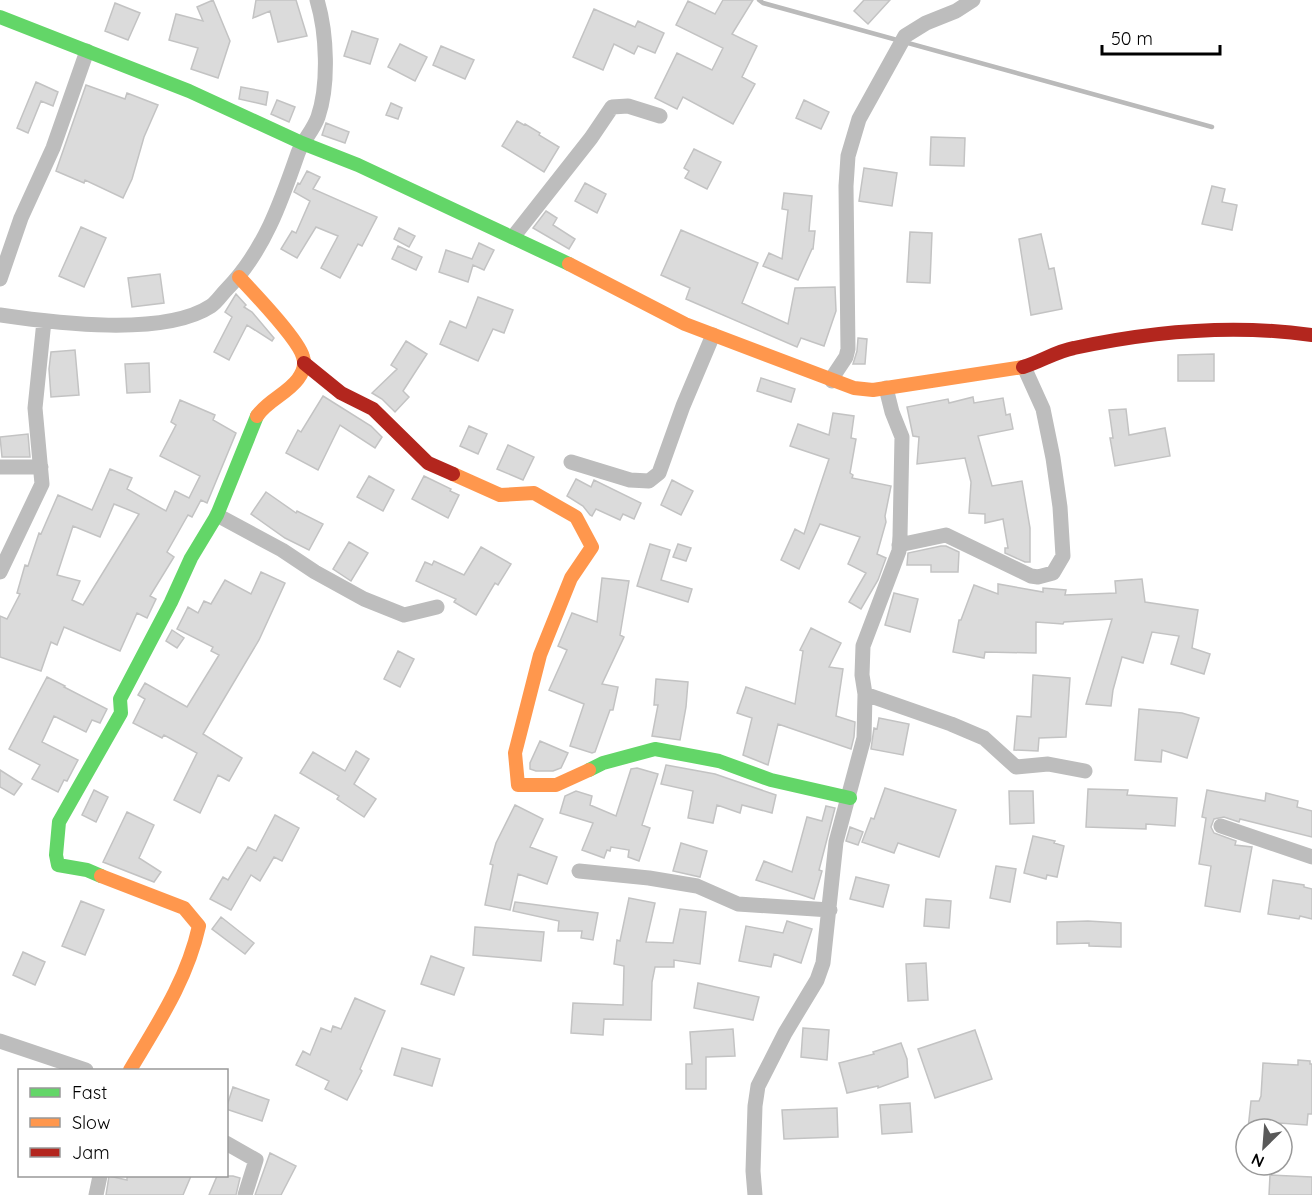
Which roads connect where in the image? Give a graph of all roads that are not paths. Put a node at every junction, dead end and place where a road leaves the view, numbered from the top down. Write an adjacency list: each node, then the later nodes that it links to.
1 (317, 0): 6 (street)
2 (973, 0): 16 (street)
3 (0, 17): 4 (street)
4 (87, 51): 6 (street); 9 (street)
5 (660, 116): 7 (street)
6 (302, 143): 7 (street); 8 (street)
7 (513, 237): 12 (street)
8 (239, 277): 11 (street); 14 (street)
9 (0, 279)
10 (0, 315): 11 (street)
11 (44, 321): 20 (street)
12 (713, 335): 16 (street); 18 (street)
13 (1312, 335): 15 (street)
14 (304, 363): 21 (street); 27 (street)
15 (1024, 367): 17 (street); 22 (street)
16 (832, 381): 17 (street)
17 (886, 388): 22 (street)
18 (571, 462)
19 (0, 467): 20 (street)
20 (41, 467): 23 (street)
21 (217, 514): 24 (street); 34 (street)
22 (899, 545): 25 (street)
23 (0, 572)
24 (437, 607)
25 (865, 694): 26 (street); 27 (street)
26 (1085, 771)
27 (850, 798): 31 (street)
28 (1221, 826): 29 (street)
29 (1312, 857)
30 (579, 871): 31 (street)
31 (830, 910): 39 (street)
32 (0, 1041): 33 (street)
33 (80, 1069)
34 (131, 1069)
35 (228, 1144): 38 (street)
36 (100, 1177): 37 (street)
37 (96, 1195)
38 (245, 1195)
39 (755, 1195)

